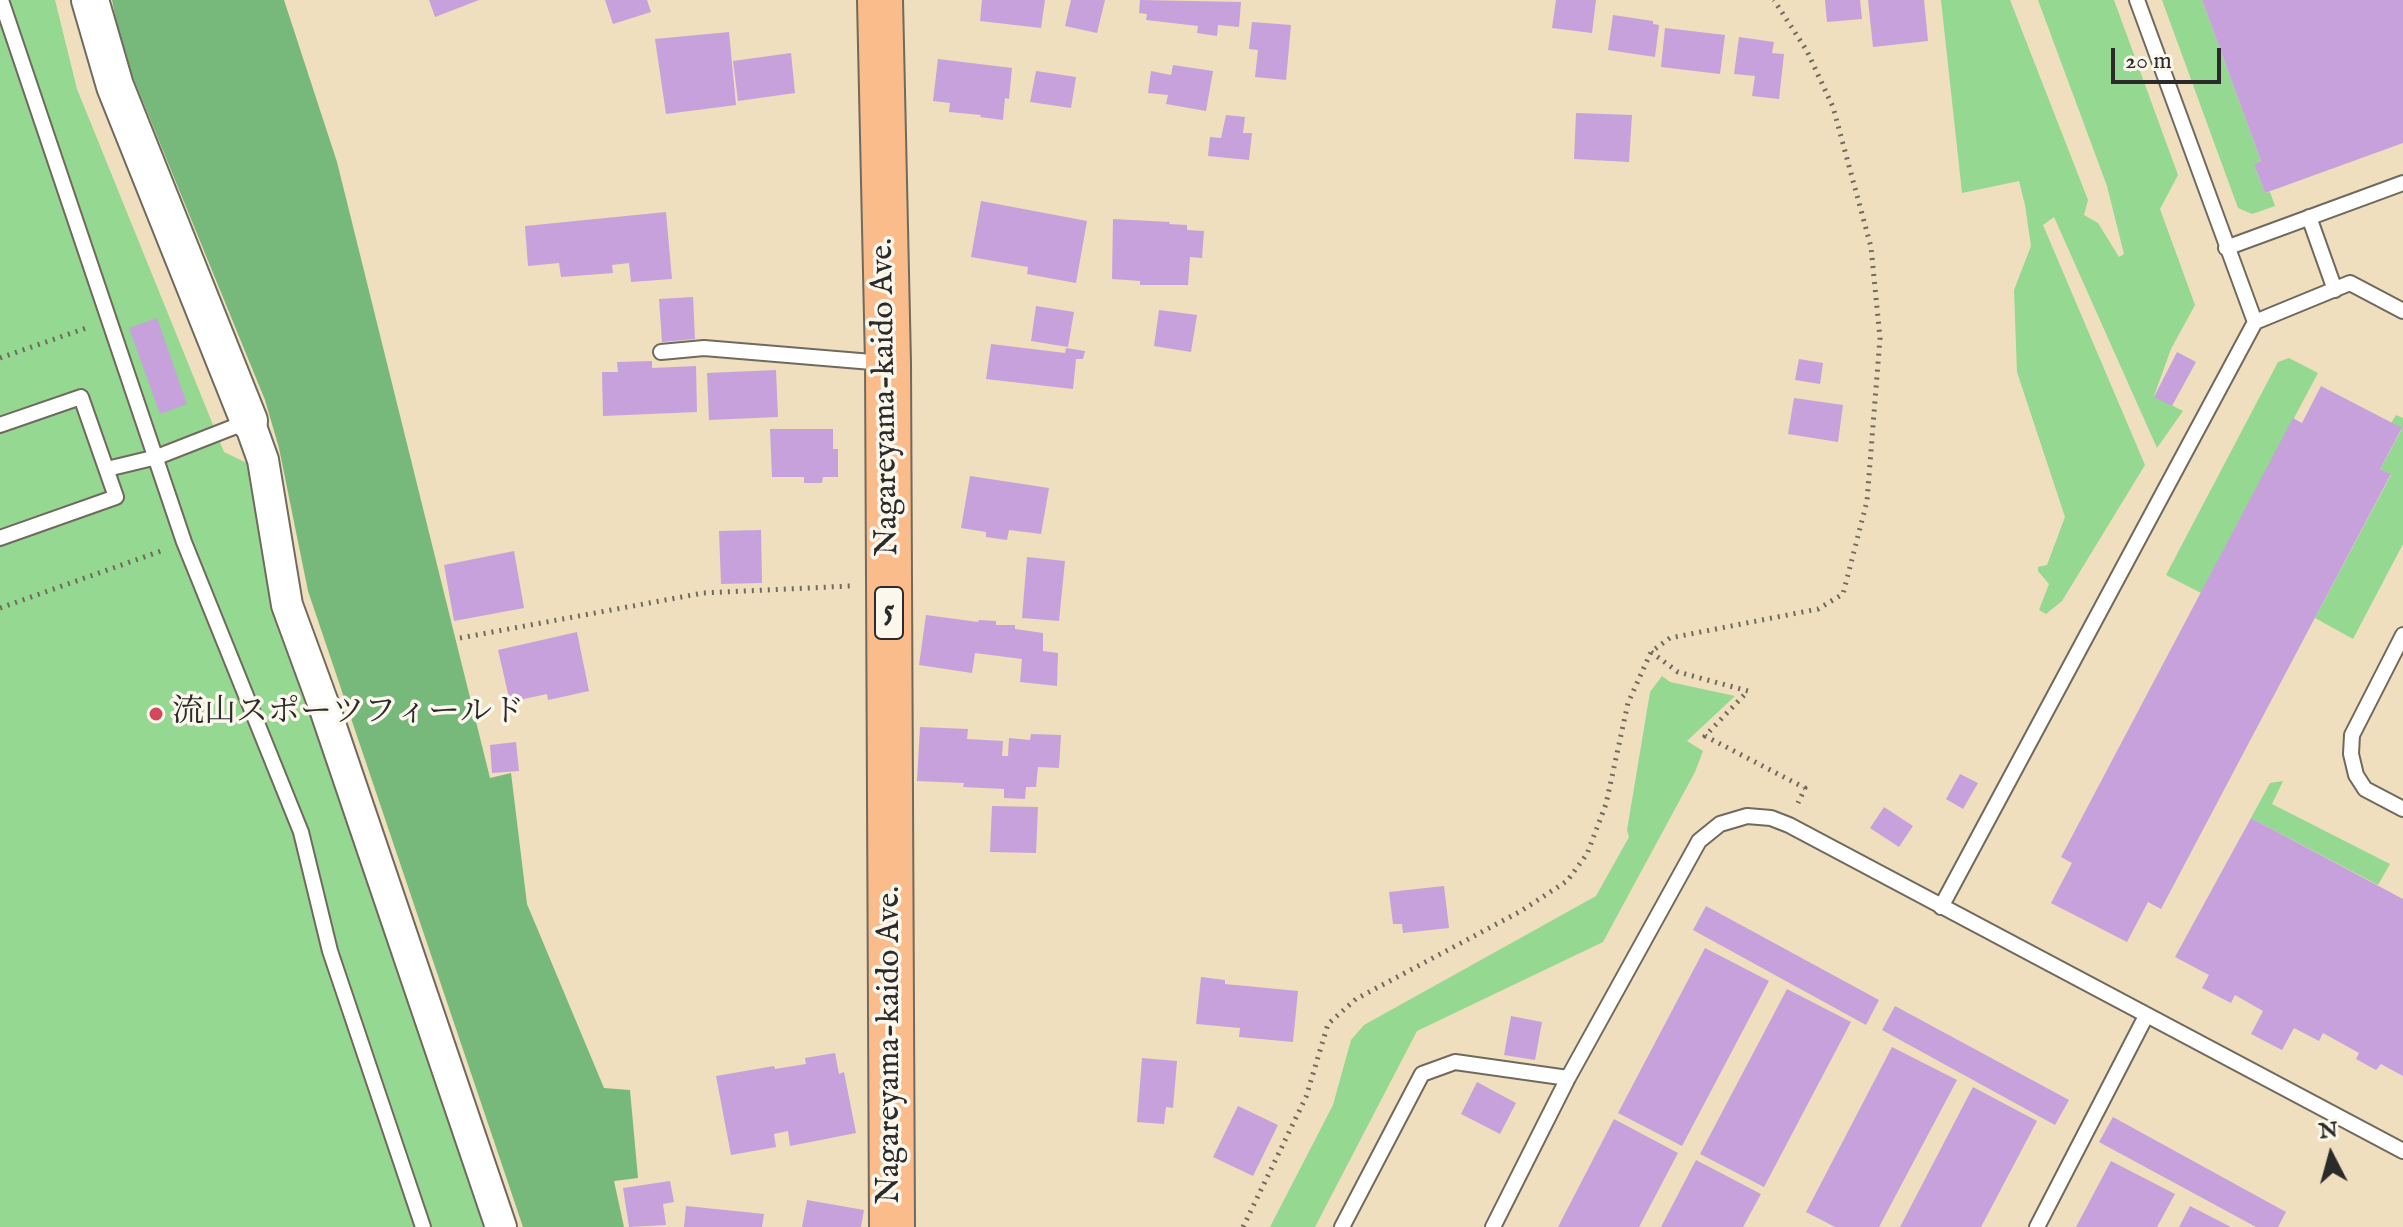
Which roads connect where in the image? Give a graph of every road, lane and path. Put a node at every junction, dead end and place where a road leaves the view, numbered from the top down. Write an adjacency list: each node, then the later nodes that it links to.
1 (1, 0): 11 (lane)
2 (90, 0): 16 (street)
3 (880, 0): 15 (main road, Nagareyama-kaido Ave. / 5)
4 (1774, 0): 26 (path)
5 (2137, 0): 8 (lane)
6 (2403, 183): 7 (lane)
7 (2309, 217): 8 (lane); 9 (lane)
8 (2226, 248): 12 (lane)
9 (2335, 290): 10 (lane); 12 (lane)
10 (2403, 311)
11 (109, 320): 14 (path); 18 (lane)
12 (2255, 322): 29 (lane)
13 (661, 352): 15 (lane)
14 (0, 358)
15 (888, 363): 22 (main road, Nagareyama-kaido Ave. / 5)
16 (249, 421): 18 (lane); 34 (street)
17 (0, 425): 19 (lane)
18 (157, 457): 19 (lane); 21 (lane)
19 (107, 469): 20 (lane)
20 (0, 538)
21 (184, 542): 23 (path); 33 (lane)
22 (889, 584): 25 (path); 35 (main road, Nagareyama-kaido Ave. / 5)
23 (0, 608)
24 (2403, 635): 27 (lane)
25 (460, 638)
26 (1651, 652): 28 (path); 36 (path)
27 (2403, 809)
28 (1789, 825): 29 (lane); 31 (lane)
29 (1941, 907): 30 (lane)
30 (2146, 1016): 32 (lane); 39 (lane)
31 (1568, 1078): 37 (lane); 38 (lane)
32 (2403, 1151)
33 (423, 1227)
34 (501, 1227)
35 (892, 1227)
36 (1243, 1227)
37 (1342, 1227)
38 (1493, 1227)
39 (2037, 1227)

